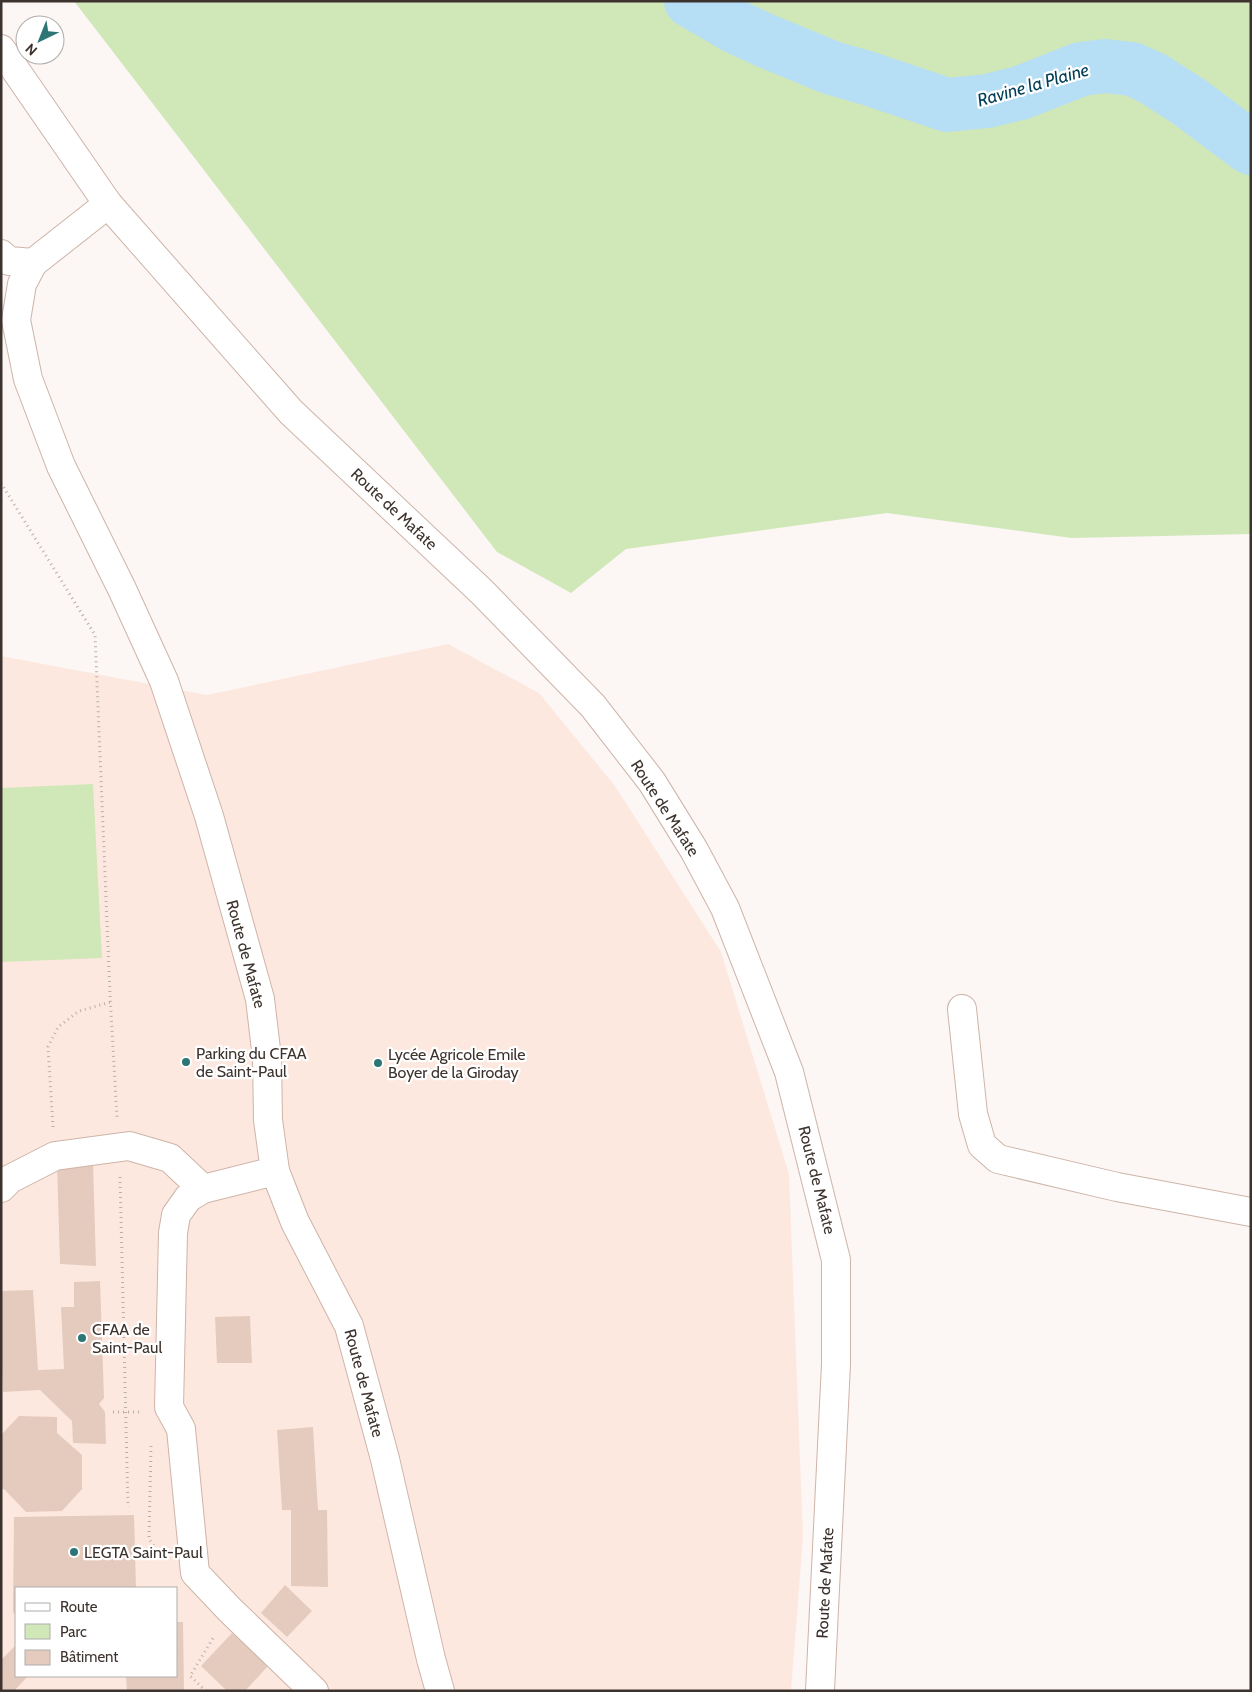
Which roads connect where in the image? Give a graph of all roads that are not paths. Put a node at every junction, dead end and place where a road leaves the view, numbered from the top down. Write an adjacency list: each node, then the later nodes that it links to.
1 (1, 49): 2 (main road)
2 (108, 204): 4 (main road, Route de Mafate); 12 (main road, Route de Mafate)
3 (1, 254): 4 (main road)
4 (33, 263): 6 (main road, Route de Mafate)
5 (962, 1009): 9 (main road)
6 (275, 1171): 8 (main road); 11 (main road, Route de Mafate)
7 (1, 1188): 8 (main road)
8 (203, 1189): 10 (main road)
9 (1251, 1212)
10 (314, 1691)
11 (440, 1691)
12 (820, 1691)

